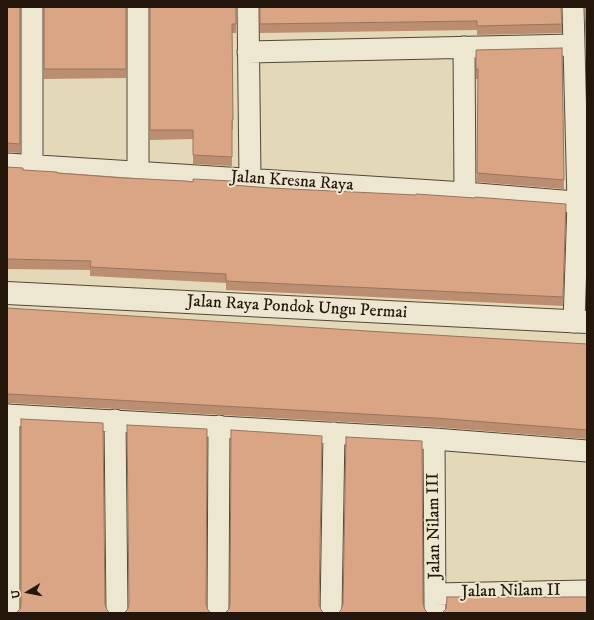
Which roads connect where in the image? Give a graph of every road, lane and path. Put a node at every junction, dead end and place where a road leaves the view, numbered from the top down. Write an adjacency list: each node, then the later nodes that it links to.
1 (32, 7): 9 (street)
2 (138, 7): 10 (street)
3 (248, 7): 7 (street)
4 (573, 7): 5 (street)
5 (574, 45): 6 (street); 13 (street)
6 (464, 47): 7 (street); 12 (street)
7 (248, 52): 11 (street)
8 (7, 164): 9 (street, Jalan Kresna Raya)
9 (32, 165): 10 (street, Jalan Kresna Raya)
10 (138, 171): 11 (street, Jalan Kresna Raya)
11 (250, 179): 12 (street, Jalan Kresna Raya)
12 (465, 193): 13 (street, Jalan Kresna Raya)
13 (582, 202): 15 (street)
14 (7, 293): 15 (street, Jalan Raya Pondok Ungu Permai)
15 (580, 322)
16 (8, 415): 17 (street); 24 (street)
17 (115, 420): 18 (street); 25 (street)
18 (219, 426): 19 (street); 26 (street)
19 (334, 433): 20 (street); 27 (street)
20 (434, 439): 21 (street); 23 (street, Jalan Nilam III)
21 (587, 451)
22 (587, 591): 23 (street, Jalan Nilam II)
23 (435, 603)
24 (9, 613)
25 (117, 613)
26 (218, 613)
27 (331, 613)

